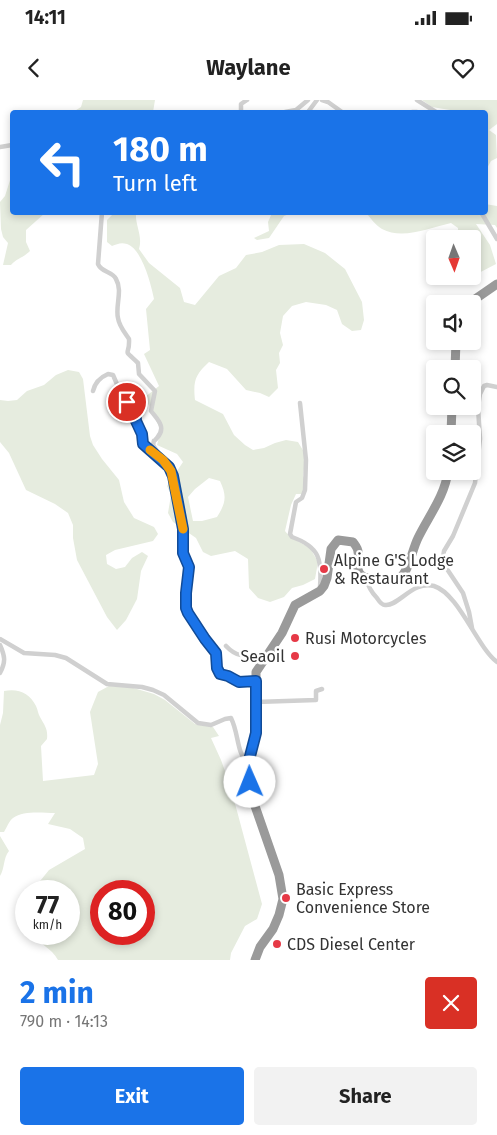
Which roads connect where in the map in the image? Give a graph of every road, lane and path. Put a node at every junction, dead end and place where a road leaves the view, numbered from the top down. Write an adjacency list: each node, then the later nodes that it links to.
1 (247, 100): 5 (street)
2 (308, 100): 6 (street)
3 (322, 100): 7 (street)
4 (417, 100): 8 (street)
5 (241, 110)
6 (296, 110)
7 (339, 110)
8 (433, 110)
9 (102, 215): 17 (street)
10 (483, 215): 11 (street)
11 (497, 239)
12 (497, 284): 13 (highway)
13 (481, 295)
14 (497, 387): 21 (street)
15 (93, 391): 17 (street)
16 (300, 403): 20 (street)
17 (163, 460): 27 (street)
18 (446, 480): 19 (highway)
19 (366, 578): 20 (highway); 21 (street)
20 (320, 591): 24 (highway)
21 (472, 628): 25 (street)
22 (0, 641): 26 (street); 32 (street)
23 (226, 646): 24 (street)
24 (270, 653): 27 (highway)
25 (497, 662)
26 (0, 673)
27 (256, 681): 31 (highway)
28 (322, 689): 29 (street)
29 (316, 700): 30 (street); 31 (street)
30 (323, 700)
31 (256, 702): 32 (highway)
32 (248, 764): 33 (highway)
33 (254, 960)

